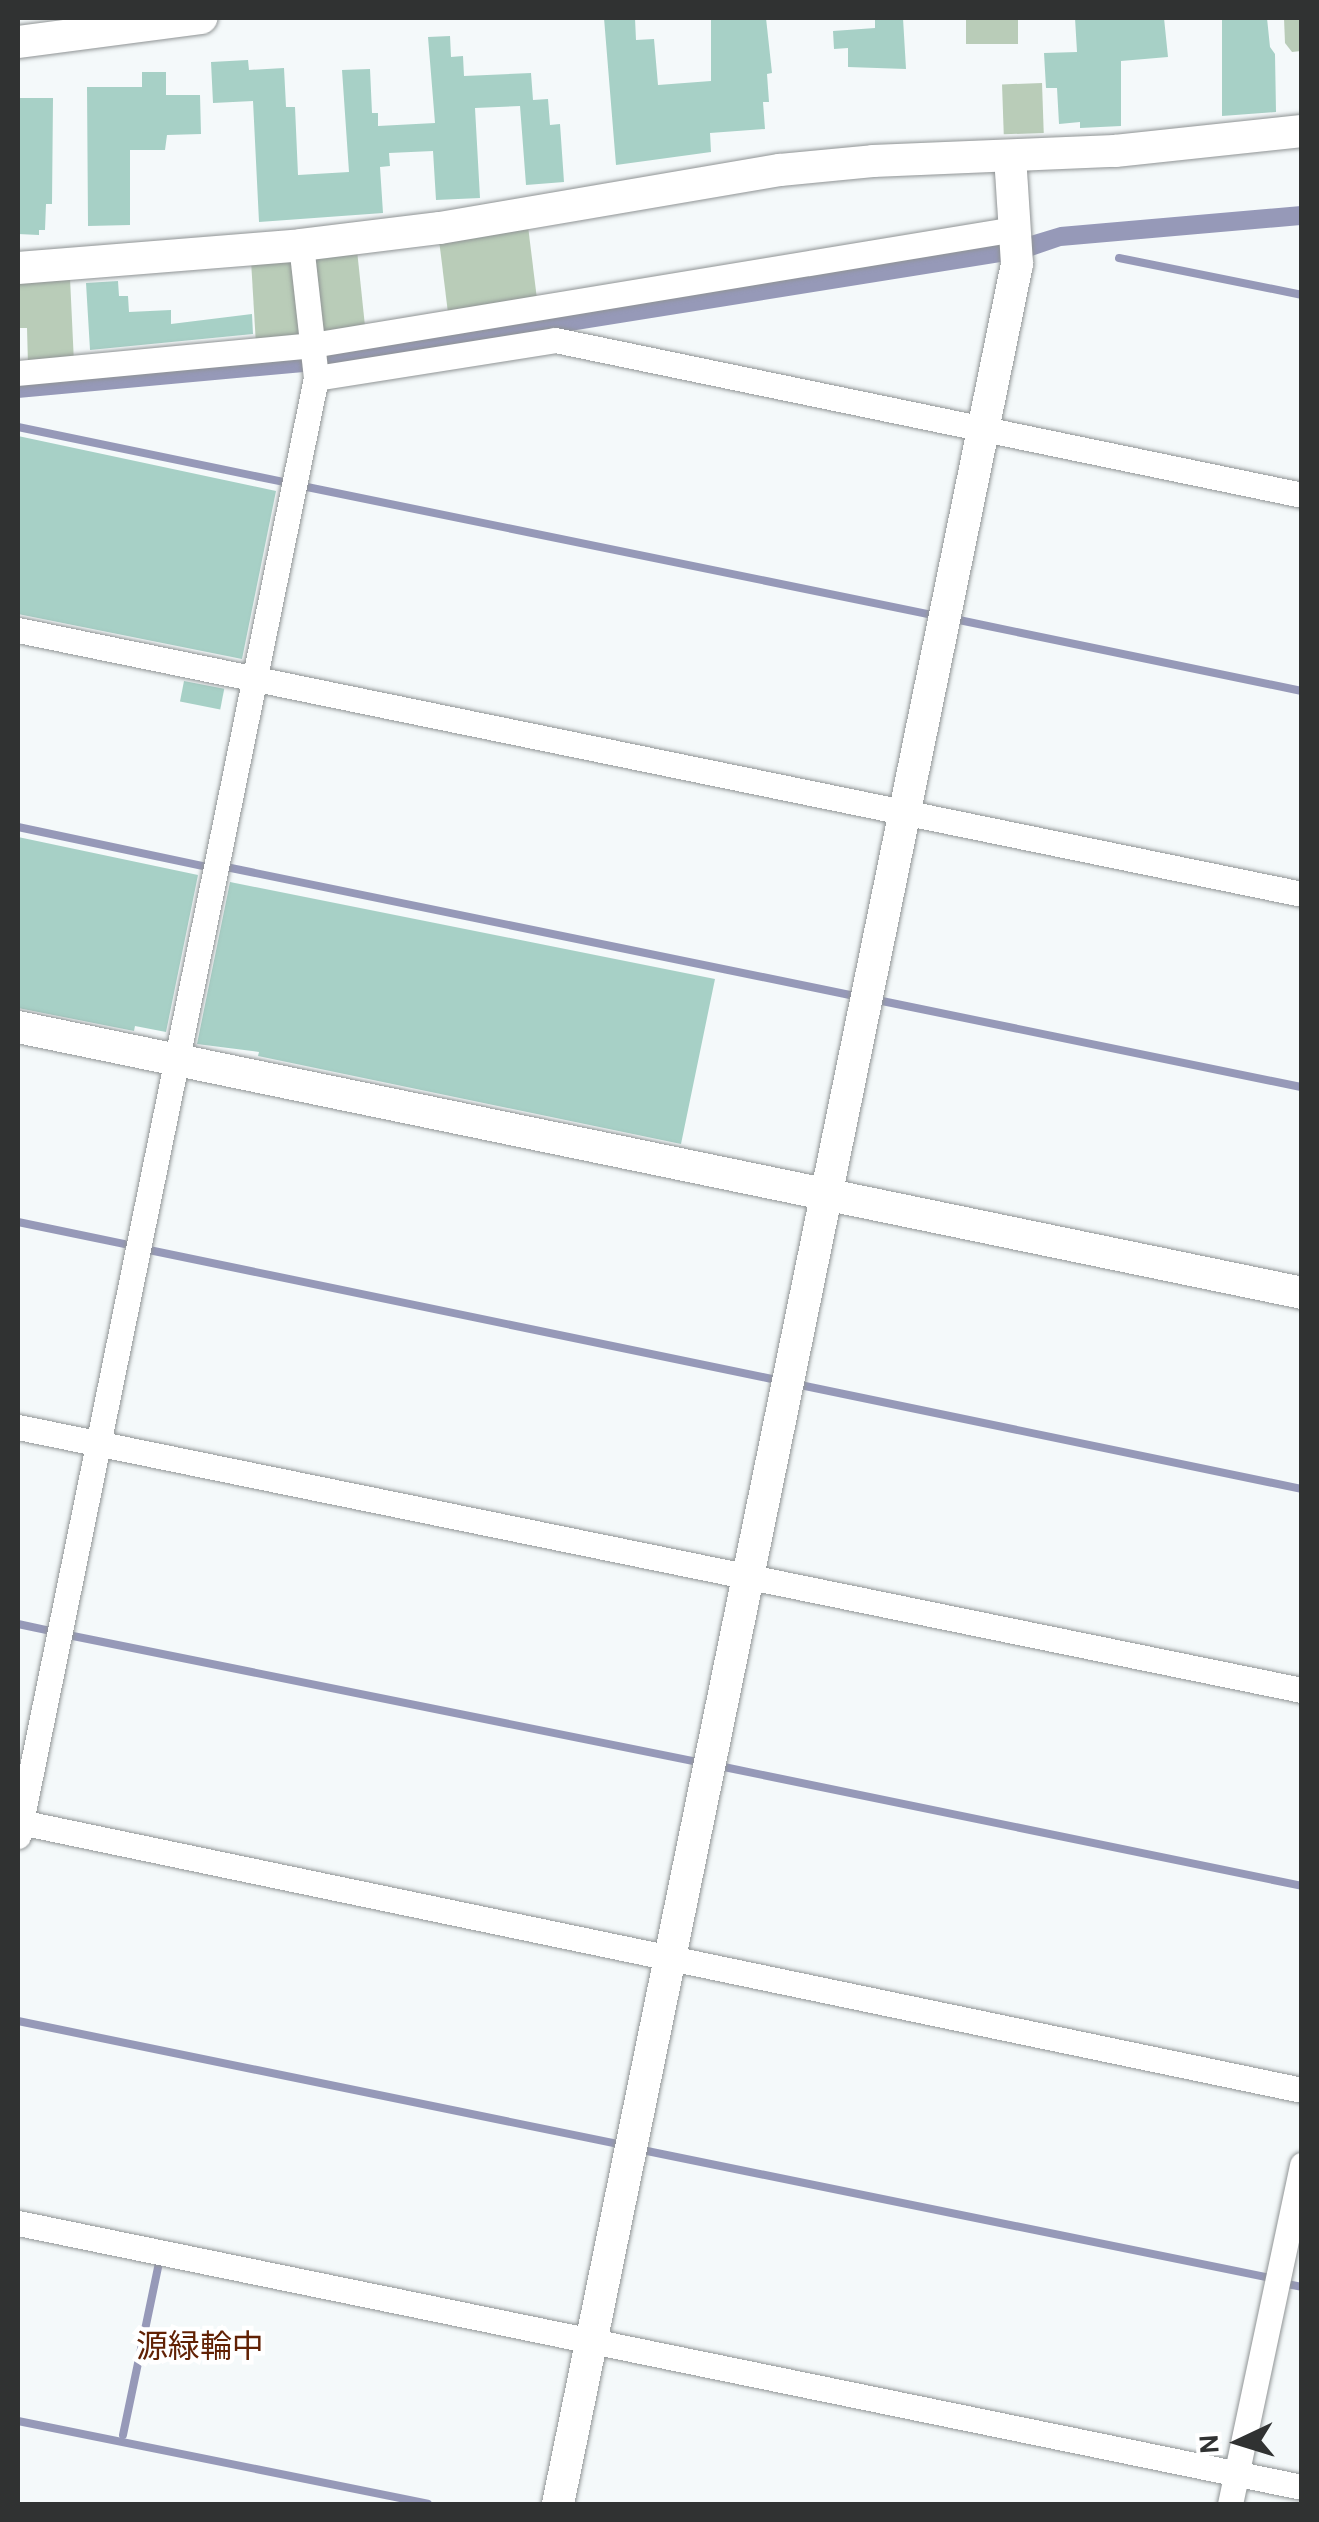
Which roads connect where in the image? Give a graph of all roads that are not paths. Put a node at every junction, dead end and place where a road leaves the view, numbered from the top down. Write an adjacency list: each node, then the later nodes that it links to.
1 (202, 18): 2 (street)
2 (18, 42)
3 (1302, 131): 4 (street)
4 (1010, 156): 5 (street); 6 (street)
5 (1015, 243): 8 (street); 11 (street)
6 (302, 245): 7 (street); 8 (street)
7 (18, 268)
8 (313, 347): 9 (street); 10 (street)
9 (18, 373)
10 (316, 378): 11 (street); 14 (street)
11 (983, 430): 12 (street); 15 (street)
12 (1302, 496)
13 (18, 630): 14 (street)
14 (254, 679): 15 (street); 18 (street)
15 (904, 811): 16 (street); 19 (street)
16 (1302, 894)
17 (18, 1028): 18 (street)
18 (174, 1060): 19 (street); 22 (street)
19 (825, 1195): 20 (street); 23 (street)
20 (1302, 1293)
21 (18, 1428): 22 (street)
22 (96, 1444): 23 (street); 25 (street)
23 (748, 1577): 24 (street); 26 (street)
24 (1302, 1690)
25 (19, 1828): 26 (street)
26 (670, 1958): 27 (street); 30 (street)
27 (1302, 2090)
28 (1302, 2165): 31 (street)
29 (18, 2223): 30 (street)
30 (590, 2343): 31 (street); 33 (street)
31 (1237, 2474): 32 (street); 34 (street)
32 (1302, 2488)
33 (558, 2504)
34 (1230, 2504)

